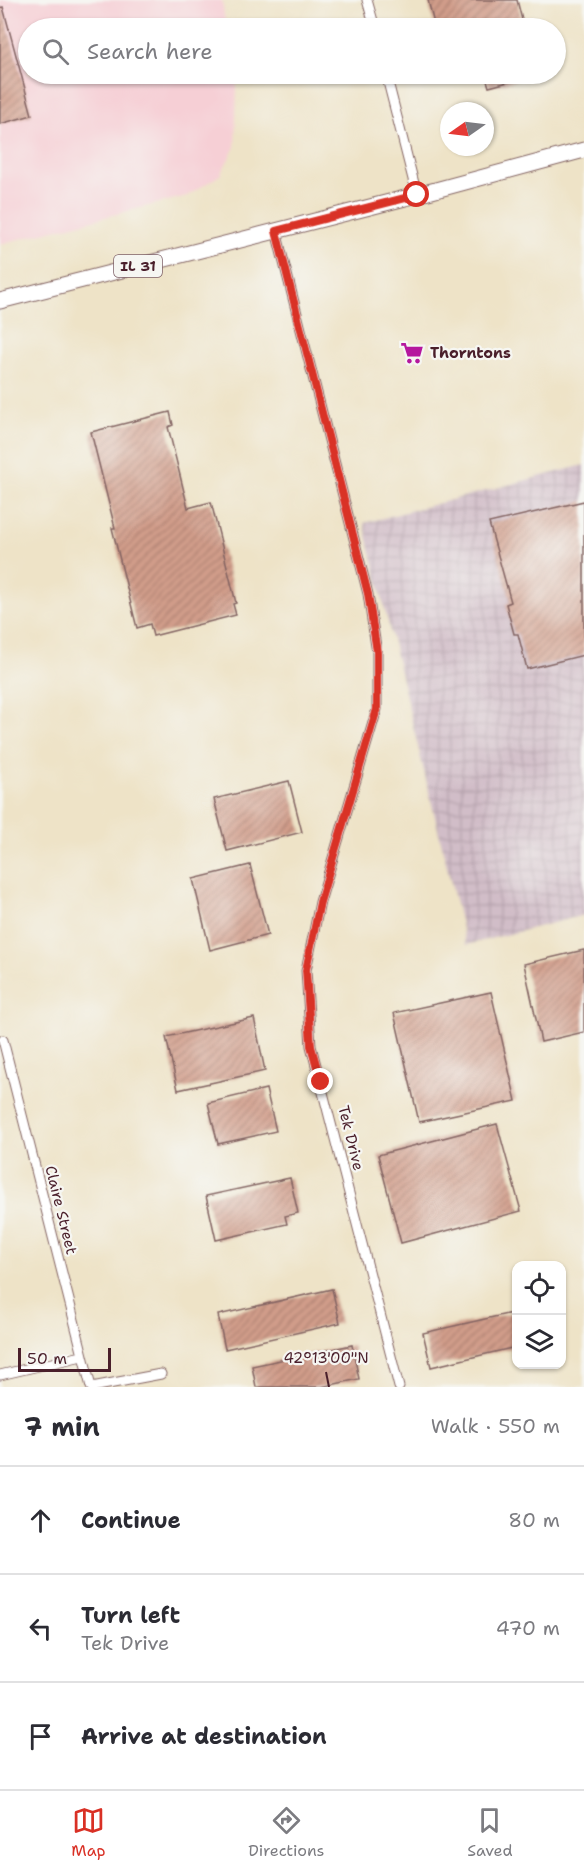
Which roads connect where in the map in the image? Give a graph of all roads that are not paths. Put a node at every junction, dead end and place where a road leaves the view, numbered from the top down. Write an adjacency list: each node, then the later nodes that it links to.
1 (367, 0): 2 (street)
2 (372, 18)
3 (389, 84): 5 (street)
4 (584, 150): 5 (main road, IL 31)
5 (417, 195): 6 (main road, IL 31)
6 (276, 231): 7 (main road, IL 31); 13 (street, Tek Drive)
7 (0, 301)
8 (3, 1040): 9 (street, Claire Street)
9 (82, 1356): 11 (street); 12 (street, Claire Street)
10 (161, 1374): 12 (street)
11 (0, 1375)
12 (91, 1387)
13 (399, 1387)

